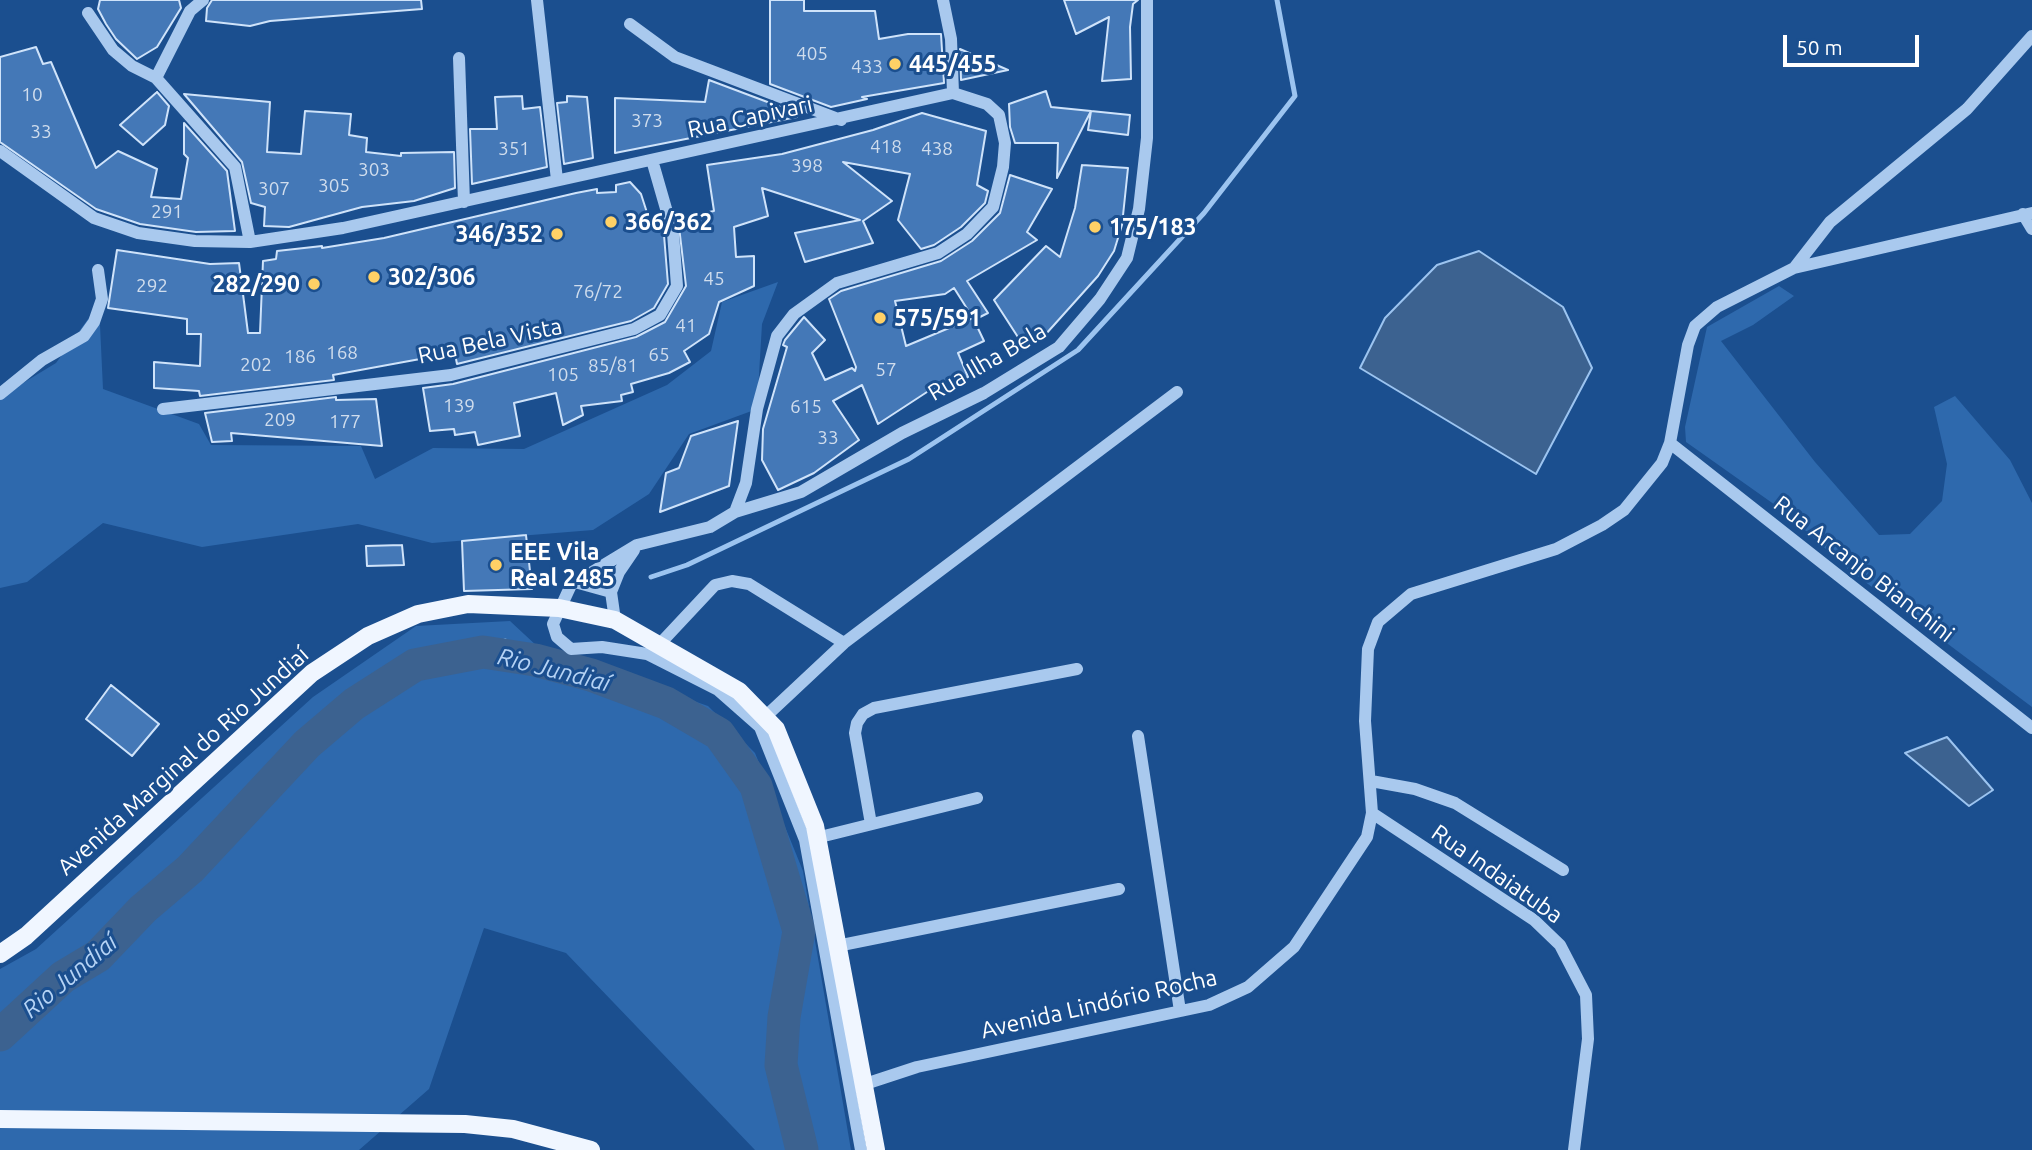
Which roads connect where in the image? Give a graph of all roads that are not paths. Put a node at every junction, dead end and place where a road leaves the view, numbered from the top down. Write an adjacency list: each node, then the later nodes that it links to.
1 (203, 0): 9 (street)
2 (537, 0): 14 (street)
3 (943, 0): 10 (street)
4 (1147, 0): 25 (street, Rua Ilha Bela)
5 (88, 13): 9 (street)
6 (630, 24): 11 (street)
7 (2032, 36): 19 (street)
8 (459, 58): 15 (street)
9 (156, 78): 18 (street)
10 (953, 93): 11 (street, Rua Capivari); 25 (street)
11 (842, 120): 13 (street, Rua Capivari)
12 (0, 151): 18 (street, Rua Capivari)
13 (652, 160): 14 (street, Rua Capivari); 23 (street, Rua Bela Vista)
14 (557, 180): 15 (street, Rua Capivari)
15 (464, 202): 18 (street, Rua Capivari)
16 (2028, 214): 17 (street); 19 (street, Avenida Lindório Rocha)
17 (2032, 229)
18 (250, 242)
19 (1794, 268): 24 (street, Avenida Lindório Rocha)
20 (98, 270): 22 (street)
21 (1177, 392): 31 (street)
22 (0, 394)
23 (163, 409)
24 (1671, 443): 35 (street, Rua Arcanjo Bianchini); 37 (street, Avenida Lindório Rocha)
25 (735, 512): 26 (street, Rua Ilha Bela)
26 (638, 545): 27 (street, Rua Ilha Bela); 28 (street)
27 (575, 582): 28 (street); 29 (street, Rua Ilha Bela)
28 (611, 592): 30 (street)
29 (559, 608): 30 (main road, Avenida Marginal do Rio Jundiaí); 32 (street); 45 (main road, Avenida Marginal do Rio Jundiaí)
30 (615, 620): 32 (main road, Avenida Marginal do Rio Jundiaí)
31 (844, 643): 32 (street); 34 (street)
32 (655, 649): 34 (main road, Avenida Marginal do Rio Jundiaí)
33 (1077, 669): 40 (street)
34 (758, 719): 41 (main road, Avenida Marginal do Rio Jundiaí)
35 (2032, 728)
36 (1138, 736): 46 (street)
37 (1371, 781): 39 (street, Avenida Lindório Rocha); 42 (street)
38 (976, 798): 40 (street)
39 (1372, 813): 46 (street, Avenida Lindório Rocha); 52 (street, Rua Indaiatuba)
40 (871, 824): 41 (street)
41 (811, 839): 44 (main road, Avenida Marginal do Rio Jundiaí)
42 (1563, 870)
43 (1119, 889): 44 (street)
44 (831, 947): 47 (main road, Avenida Marginal do Rio Jundiaí)
45 (0, 954)
46 (1181, 1011): 47 (street, Avenida Lindório Rocha)
47 (857, 1088): 50 (street); 51 (main road, Avenida Marginal do Rio Jundiaí)
48 (0, 1119): 49 (main road)
49 (591, 1150)
50 (861, 1150)
51 (876, 1150)
52 (1574, 1150)

